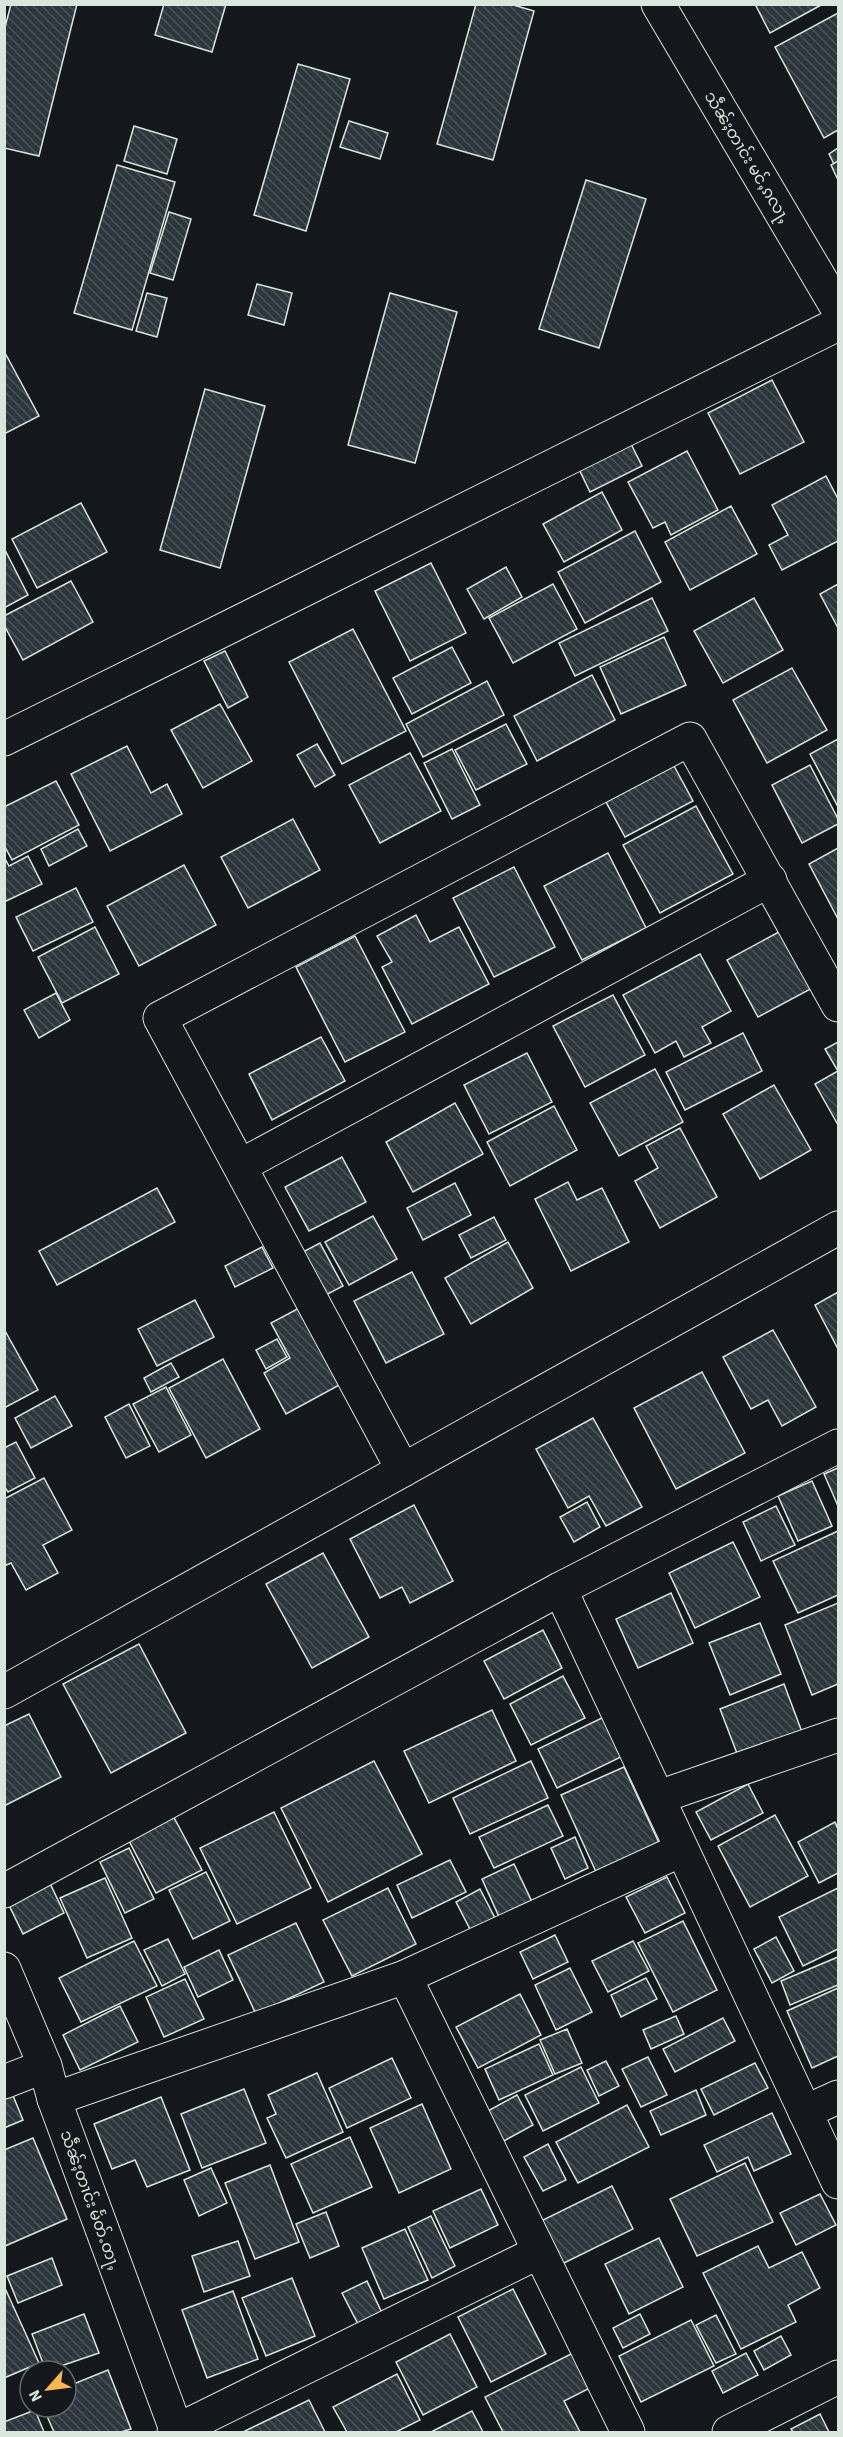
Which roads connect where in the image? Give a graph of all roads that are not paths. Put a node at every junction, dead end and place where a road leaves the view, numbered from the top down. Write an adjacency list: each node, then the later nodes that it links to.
1 (658, 4): 2 (street, သဵၼ်ႈတၢင်း မင်ႇၵလႃႇ)
2 (838, 309)
3 (838, 324): 4 (street)
4 (4, 739)
5 (770, 880): 6 (street); 7 (street); 7 (street)
6 (838, 1005)
7 (240, 1166): 10 (street)
8 (838, 1228): 10 (street)
9 (838, 1446): 11 (street)
10 (404, 1470): 12 (street)
11 (560, 1589): 14 (street); 16 (street)
12 (4, 1692)
13 (838, 1736): 14 (street)
14 (659, 1797): 15 (street)
15 (681, 1850): 18 (street); 23 (street)
16 (4, 1891)
17 (4, 1969): 19 (street, သဵၼ်ႈတၢင်း မႅတ်ႉတႃႇ)
18 (405, 1977): 22 (street); 25 (street)
19 (45, 2066): 20 (street); 22 (street, သဵၼ်ႈတၢင်း မႅတ်ႉတႃႇ)
20 (4, 2082)
21 (838, 2097): 23 (street)
22 (54, 2099): 27 (street, သဵၼ်ႈတၢင်း မႅတ်ႉတႃႇ)
23 (805, 2112): 24 (street)
24 (838, 2182)
25 (539, 2252): 27 (street); 28 (street)
26 (838, 2378): 29 (street)
27 (176, 2432)
28 (628, 2433)
29 (729, 2433)

